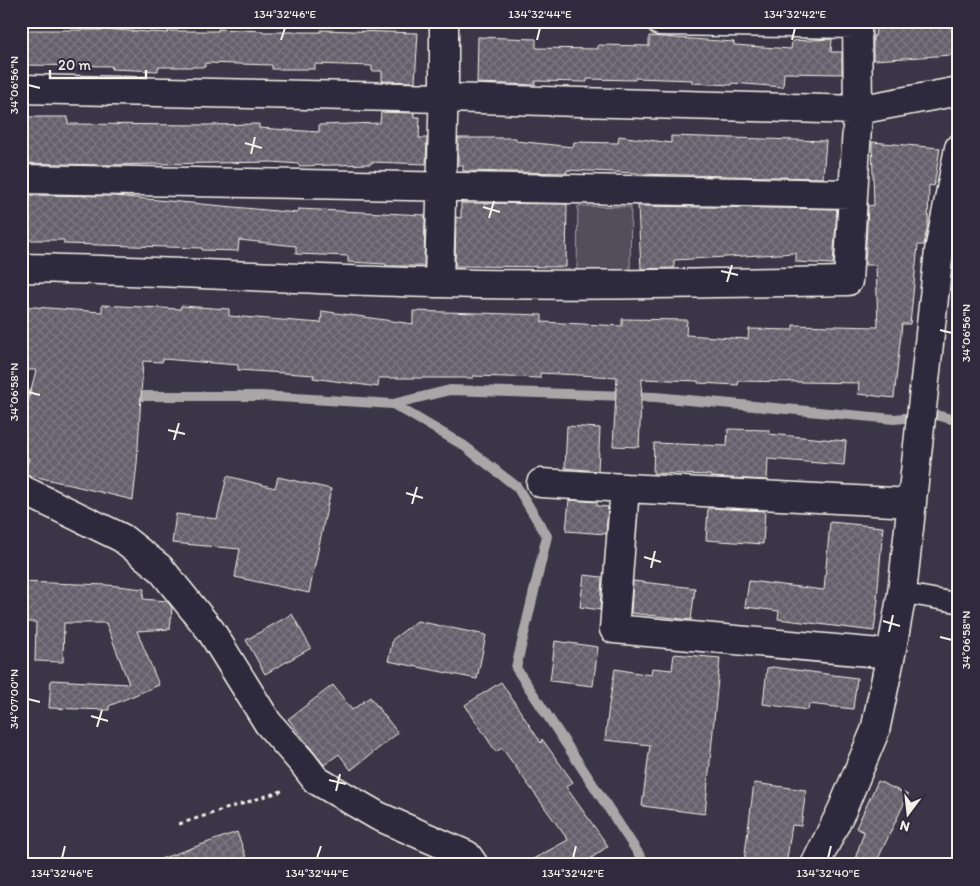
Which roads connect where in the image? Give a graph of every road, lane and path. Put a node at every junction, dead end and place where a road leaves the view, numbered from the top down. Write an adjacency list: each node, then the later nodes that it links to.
1 (444, 21): 6 (street)
2 (660, 21): 3 (street)
3 (857, 23): 7 (street)
4 (21, 89): 6 (street)
5 (959, 91): 7 (street)
6 (444, 98): 7 (street); 10 (street)
7 (858, 110): 11 (street)
8 (959, 148): 12 (street)
9 (21, 179): 10 (street)
10 (442, 186): 11 (street); 14 (street)
11 (852, 194): 14 (street)
12 (954, 196): 18 (street)
13 (21, 268): 14 (street)
14 (439, 283)
15 (541, 483): 16 (street)
16 (625, 488): 18 (street); 21 (street)
17 (21, 489): 22 (street)
18 (912, 504): 19 (street)
19 (902, 592): 20 (lane); 21 (street)
20 (959, 603)
21 (891, 654): 26 (street)
22 (316, 780): 23 (path); 24 (street)
23 (179, 824)
24 (443, 856): 25 (street)
25 (474, 865)
26 (815, 865)

